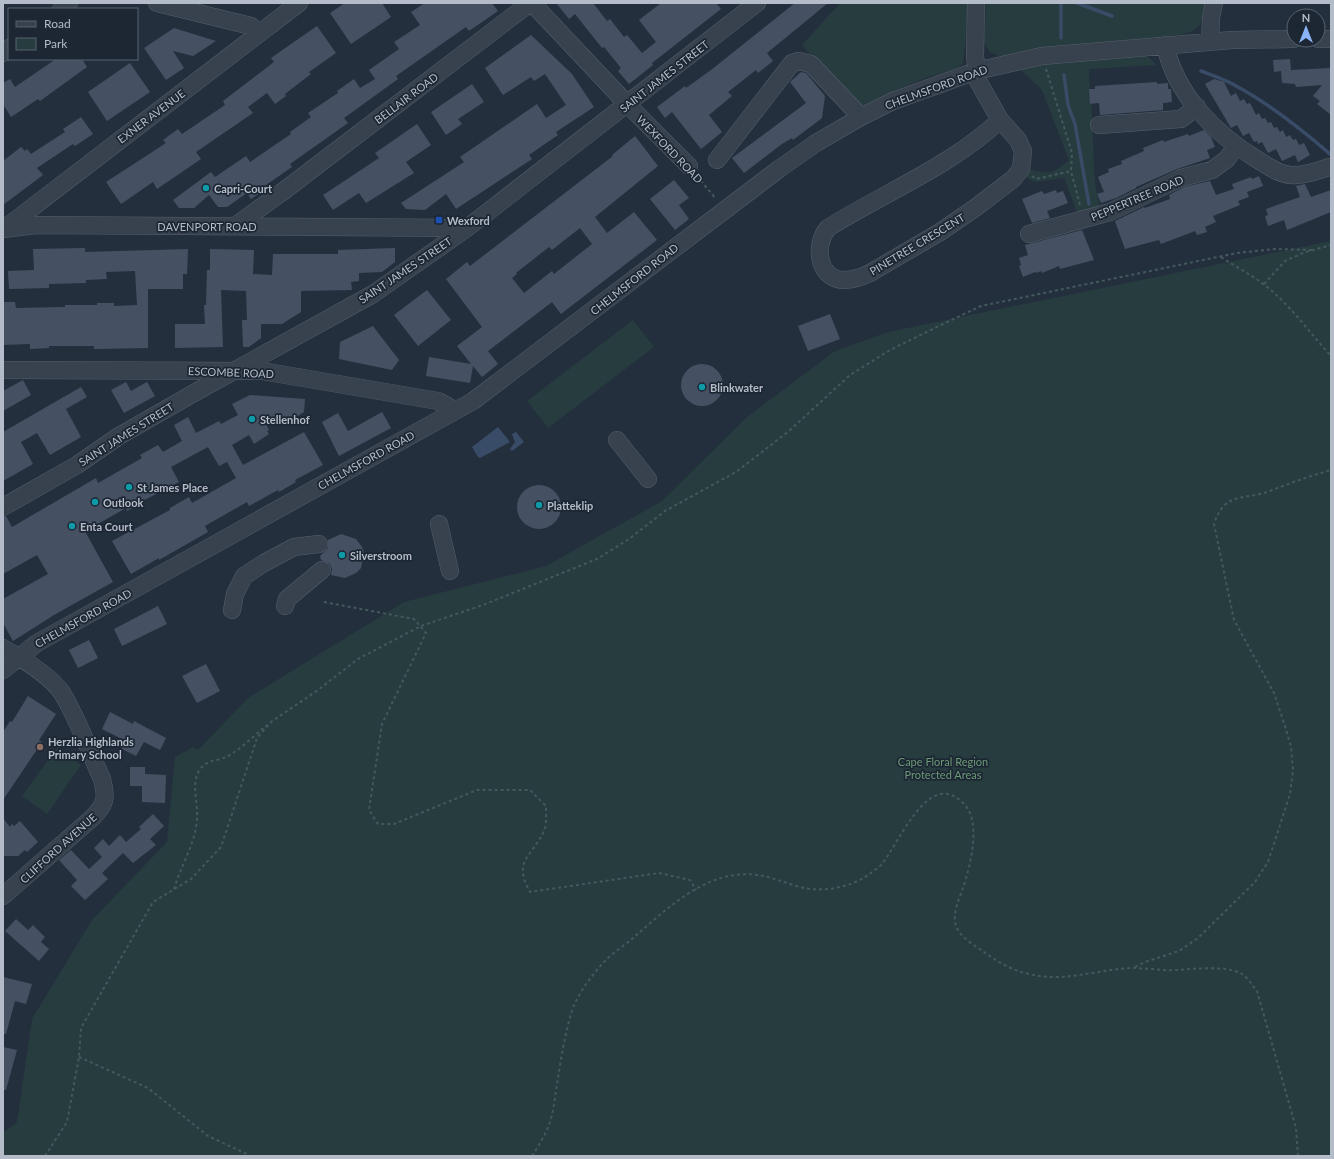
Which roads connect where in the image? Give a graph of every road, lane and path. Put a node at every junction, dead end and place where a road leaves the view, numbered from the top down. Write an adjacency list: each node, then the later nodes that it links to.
1 (157, 3): 7 (street)
2 (299, 3): 7 (street, EXNER AVENUE)
3 (531, 3): 13 (street, WEXFORD ROAD); 24 (street, BELLAIR ROAD)
4 (757, 3): 13 (street, SAINT JAMES STREET)
5 (976, 3): 12 (street)
6 (1214, 3): 9 (street)
7 (258, 34): 31 (street, EXNER AVENUE)
8 (1286, 39): 9 (street, CHELMSFORD ROAD)
9 (1210, 42): 10 (street, CHELMSFORD ROAD)
10 (1165, 45): 11 (street, CHELMSFORD ROAD); 14 (street)
11 (1042, 56): 12 (street, CHELMSFORD ROAD); 23 (path)
12 (976, 71): 15 (street, CHELMSFORD ROAD); 16 (street)
13 (628, 105): 20 (street, WEXFORD ROAD); 30 (street, SAINT JAMES STREET)
14 (1197, 107): 17 (street); 18 (street)
15 (860, 117): 19 (street); 25 (street, CHELMSFORD ROAD)
16 (1000, 120): 22 (street); 22 (street, PINETREE CRESCENT)
17 (1100, 125)
18 (1236, 146): 21 (street); 26 (street, PEPPERTREE ROAD)
19 (717, 160)
20 (689, 166): 25 (path, WEXFORD ROAD)
21 (1329, 167)
22 (1021, 169): 23 (path)
23 (1070, 171): 26 (path)
24 (281, 194): 27 (street, BELLAIR ROAD); 28 (street)
25 (724, 209): 41 (street, CHELMSFORD ROAD)
26 (1084, 220): 32 (street, PEPPERTREE ROAD)
27 (235, 226): 28 (street, DAVENPORT ROAD); 31 (street, DAVENPORT ROAD)
28 (279, 226): 29 (street, DAVENPORT ROAD)
29 (412, 227): 30 (street, DAVENPORT ROAD); 35 (street)
30 (467, 228): 35 (street, SAINT JAMES STREET)
31 (3, 229)
32 (1029, 234)
33 (1331, 245): 34 (path)
34 (1312, 250): 36 (path); 37 (path)
35 (435, 251): 40 (street, SAINT JAMES STREET)
36 (1221, 256): 37 (path); 53 (path)
37 (1264, 284): 38 (path)
38 (1331, 356)
39 (3, 370): 40 (street, ESCOMBE ROAD)
40 (234, 371): 41 (street, ESCOMBE ROAD); 45 (street, SAINT JAMES STREET)
41 (452, 413): 55 (street, CHELMSFORD ROAD)
42 (617, 440): 44 (street)
43 (1331, 470): 61 (path)
44 (648, 479)
45 (3, 507)
46 (439, 524): 49 (street)
47 (319, 544): 52 (street)
48 (322, 570): 51 (street)
49 (450, 571)
50 (324, 602): 53 (path)
51 (285, 606)
52 (232, 610)
53 (421, 626): 57 (path); 59 (path)
54 (3, 648): 55 (street)
55 (18, 656): 56 (street, CHELMSFORD ROAD); 60 (street, CLIFFORD AVENUE)
56 (3, 670)
57 (271, 722): 58 (path); 58 (path)
58 (174, 889): 62 (path)
59 (696, 890): 61 (path); 65 (path)
60 (3, 896)
61 (1134, 968): 66 (path)
62 (79, 1057): 63 (path); 64 (path)
63 (45, 1156)
64 (251, 1156)
65 (532, 1156)
66 (1298, 1156)

